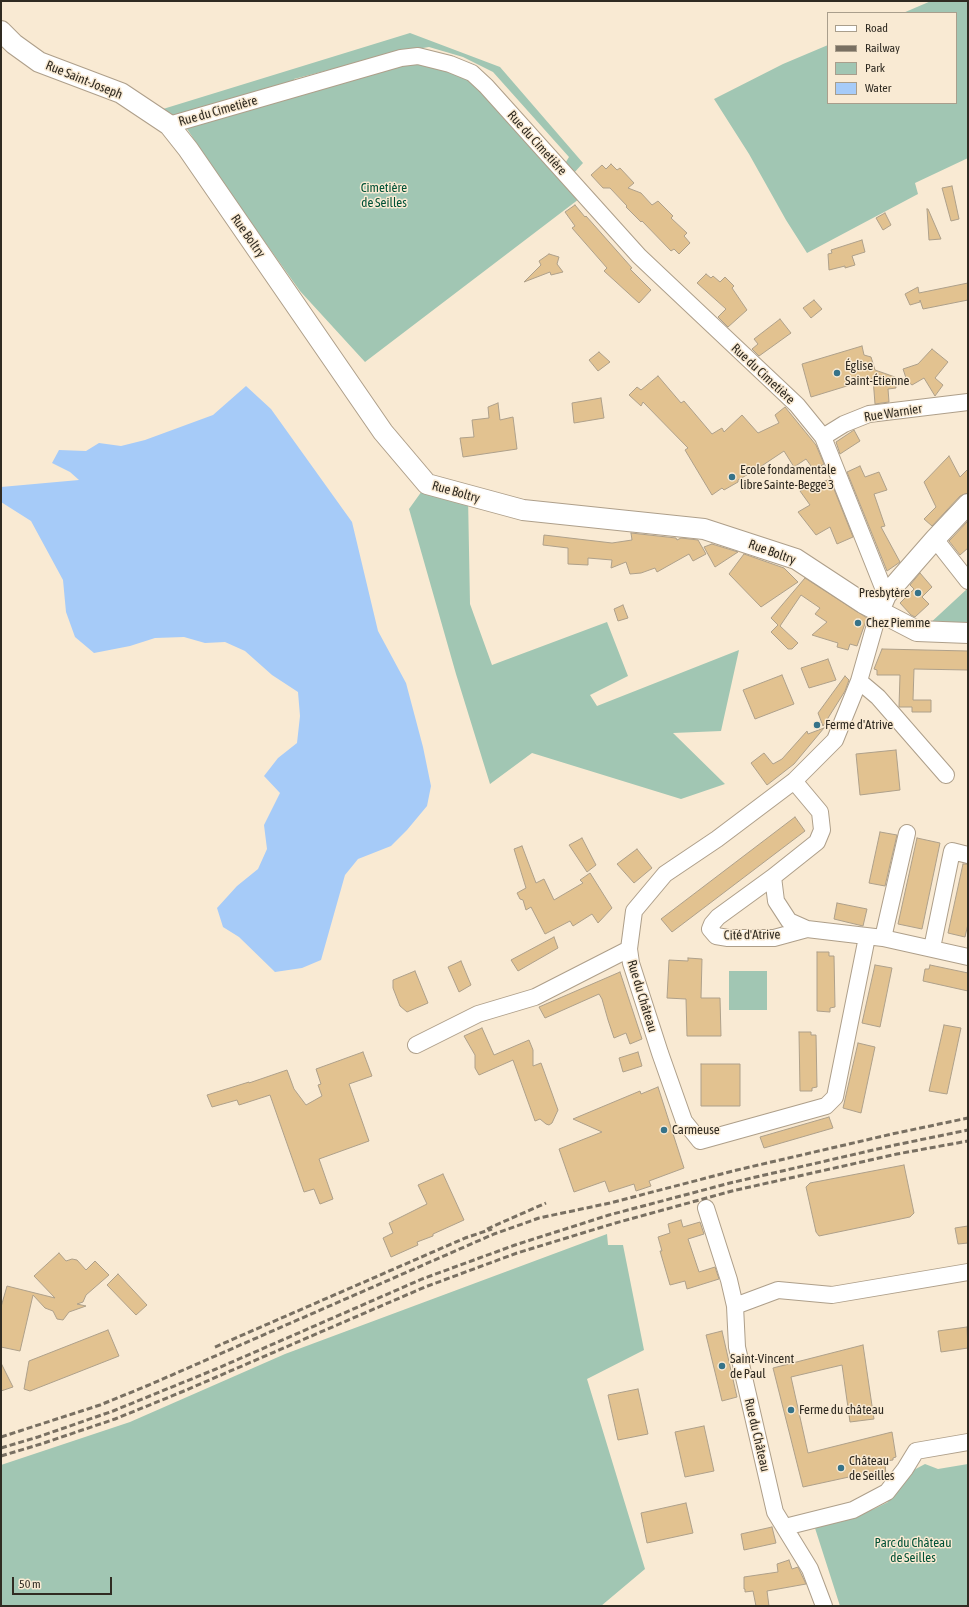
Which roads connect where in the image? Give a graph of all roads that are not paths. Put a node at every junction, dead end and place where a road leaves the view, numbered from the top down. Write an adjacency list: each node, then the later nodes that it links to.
1 (1, 32): 2 (street, Rue Saint-Joseph)
2 (170, 125): 4 (street, Rue du Cimetière); 8 (street, Rue Boltry)
3 (968, 402): 4 (street, Rue Warnier)
4 (823, 437): 8 (street, Rue du Cimetière)
5 (968, 504): 6 (street)
6 (935, 539): 7 (street); 8 (street)
7 (968, 580)
8 (883, 603): 9 (street, Rue Boltry); 10 (street, Rue du Château)
9 (968, 633)
10 (859, 681): 11 (street); 12 (street, Rue du Château)
11 (946, 775)
12 (794, 781): 15 (street, Cité d'Atrive); 19 (street, Rue du Château)
13 (907, 833): 17 (street)
14 (968, 855): 18 (street)
15 (773, 877): 16 (street, Cité d'Atrive); 16 (street, Cité d'Atrive)
16 (807, 929): 17 (street, Cité d'Atrive)
17 (875, 937): 18 (street, Cité d'Atrive); 19 (street, Rue du Château)
18 (932, 948): 20 (street, Cité d'Atrive)
19 (629, 949): 21 (street)
20 (968, 956)
21 (416, 1045)
22 (706, 1208): 24 (street, Rue du Château)
23 (968, 1272): 24 (street)
24 (735, 1306): 26 (street, Rue du Château)
25 (968, 1442): 26 (street)
26 (785, 1527): 27 (street, Rue du Château)
27 (824, 1606)

